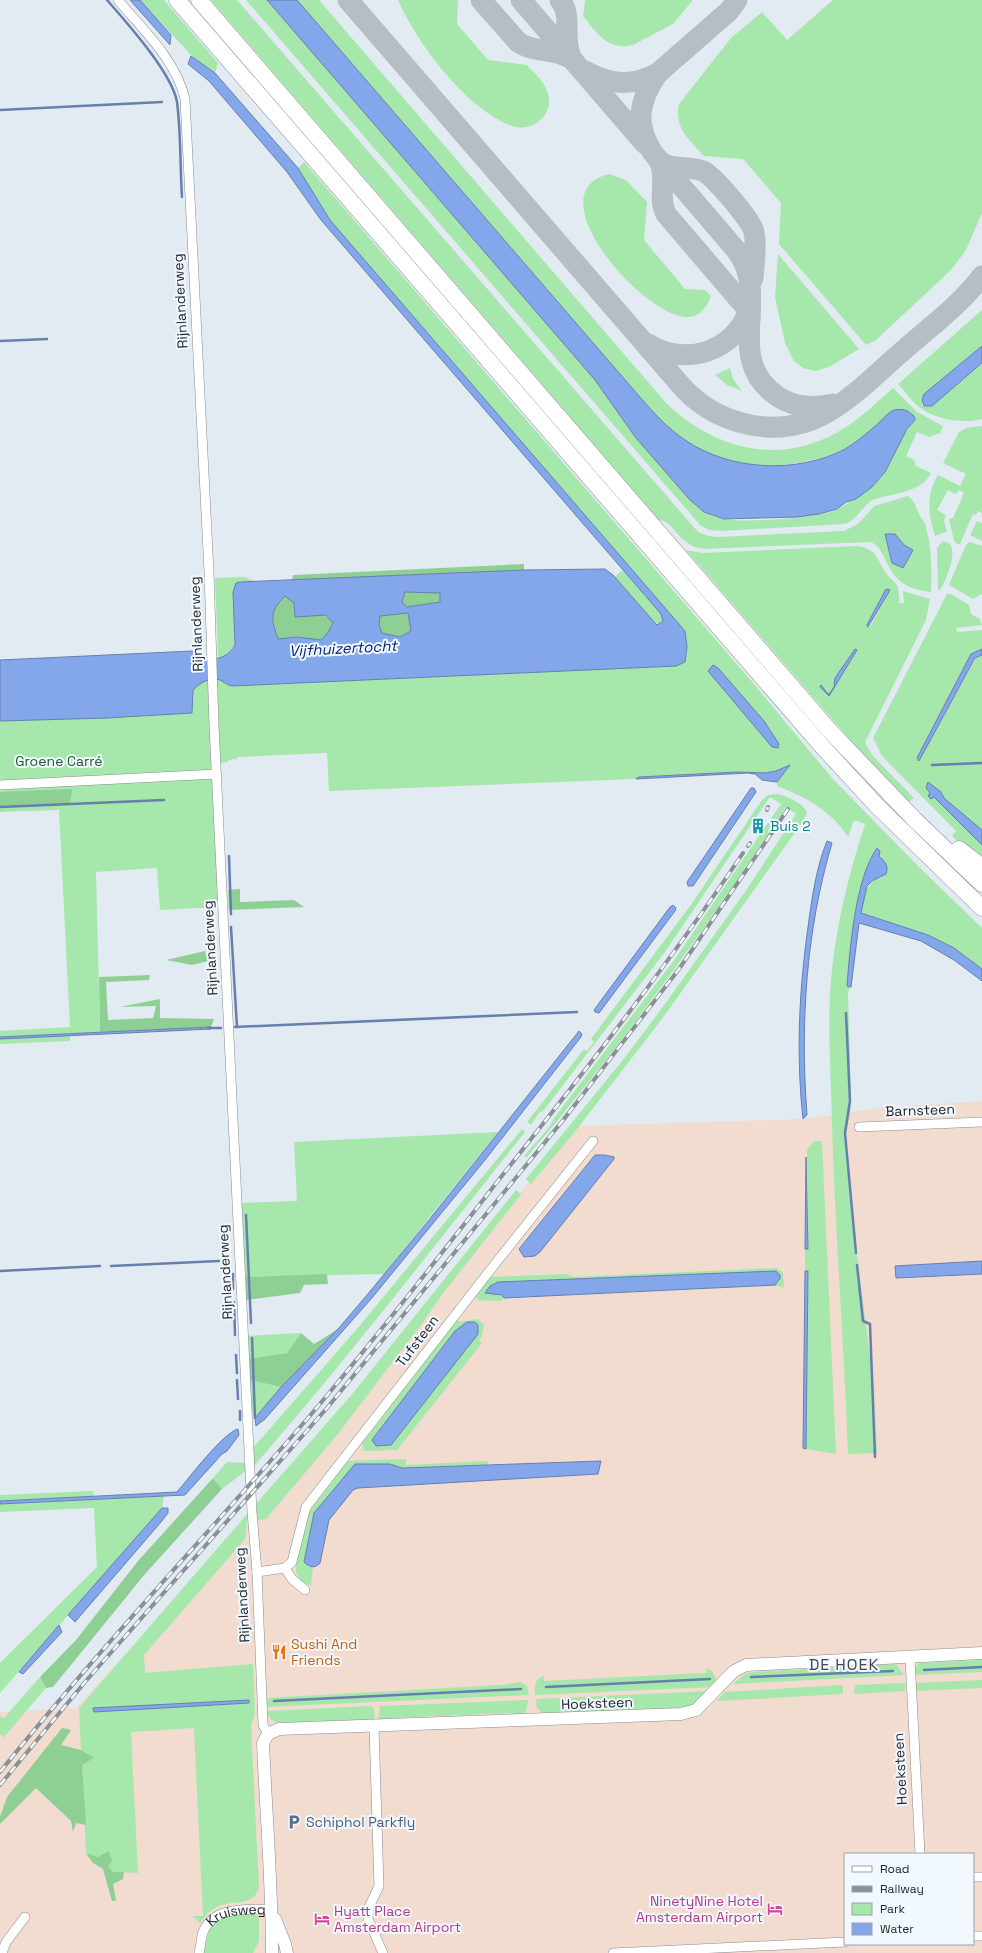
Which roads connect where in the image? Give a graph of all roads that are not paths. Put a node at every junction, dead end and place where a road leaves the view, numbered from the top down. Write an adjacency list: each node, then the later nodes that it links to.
1 (118, 0): 4 (street, Rijnlanderweg)
2 (178, 0): 9 (highway)
3 (199, 0): 6 (highway)
4 (216, 774): 5 (street); 15 (street, Rijnlanderweg)
5 (0, 785)
6 (892, 796): 7 (highway); 8 (highway)
7 (982, 867)
8 (982, 884)
9 (976, 903): 10 (highway)
10 (982, 913)
11 (982, 1122): 12 (street, Barnsteen)
12 (859, 1127)
13 (593, 1141): 14 (street, Tufsteen)
14 (284, 1568): 15 (street); 16 (street)
15 (257, 1572): 20 (street, Rijnlanderweg)
16 (305, 1590)
17 (982, 1654): 18 (street, Hoeksteen)
18 (910, 1658): 19 (street, Hoeksteen); 21 (street, Hoeksteen)
19 (374, 1726): 20 (street, Hoeksteen); 29 (street)
20 (268, 1734): 22 (street, Rijnlanderweg)
21 (920, 1853)
22 (273, 1912): 26 (street, Kruisweg); 27 (street, Rijnlanderweg); 28 (street, Rijnlanderweg)
23 (25, 1917): 25 (street)
24 (844, 1942): 30 (street)
25 (2, 1953)
26 (199, 1953)
27 (272, 1953)
28 (287, 1953)
29 (383, 1953)
30 (613, 1953)

